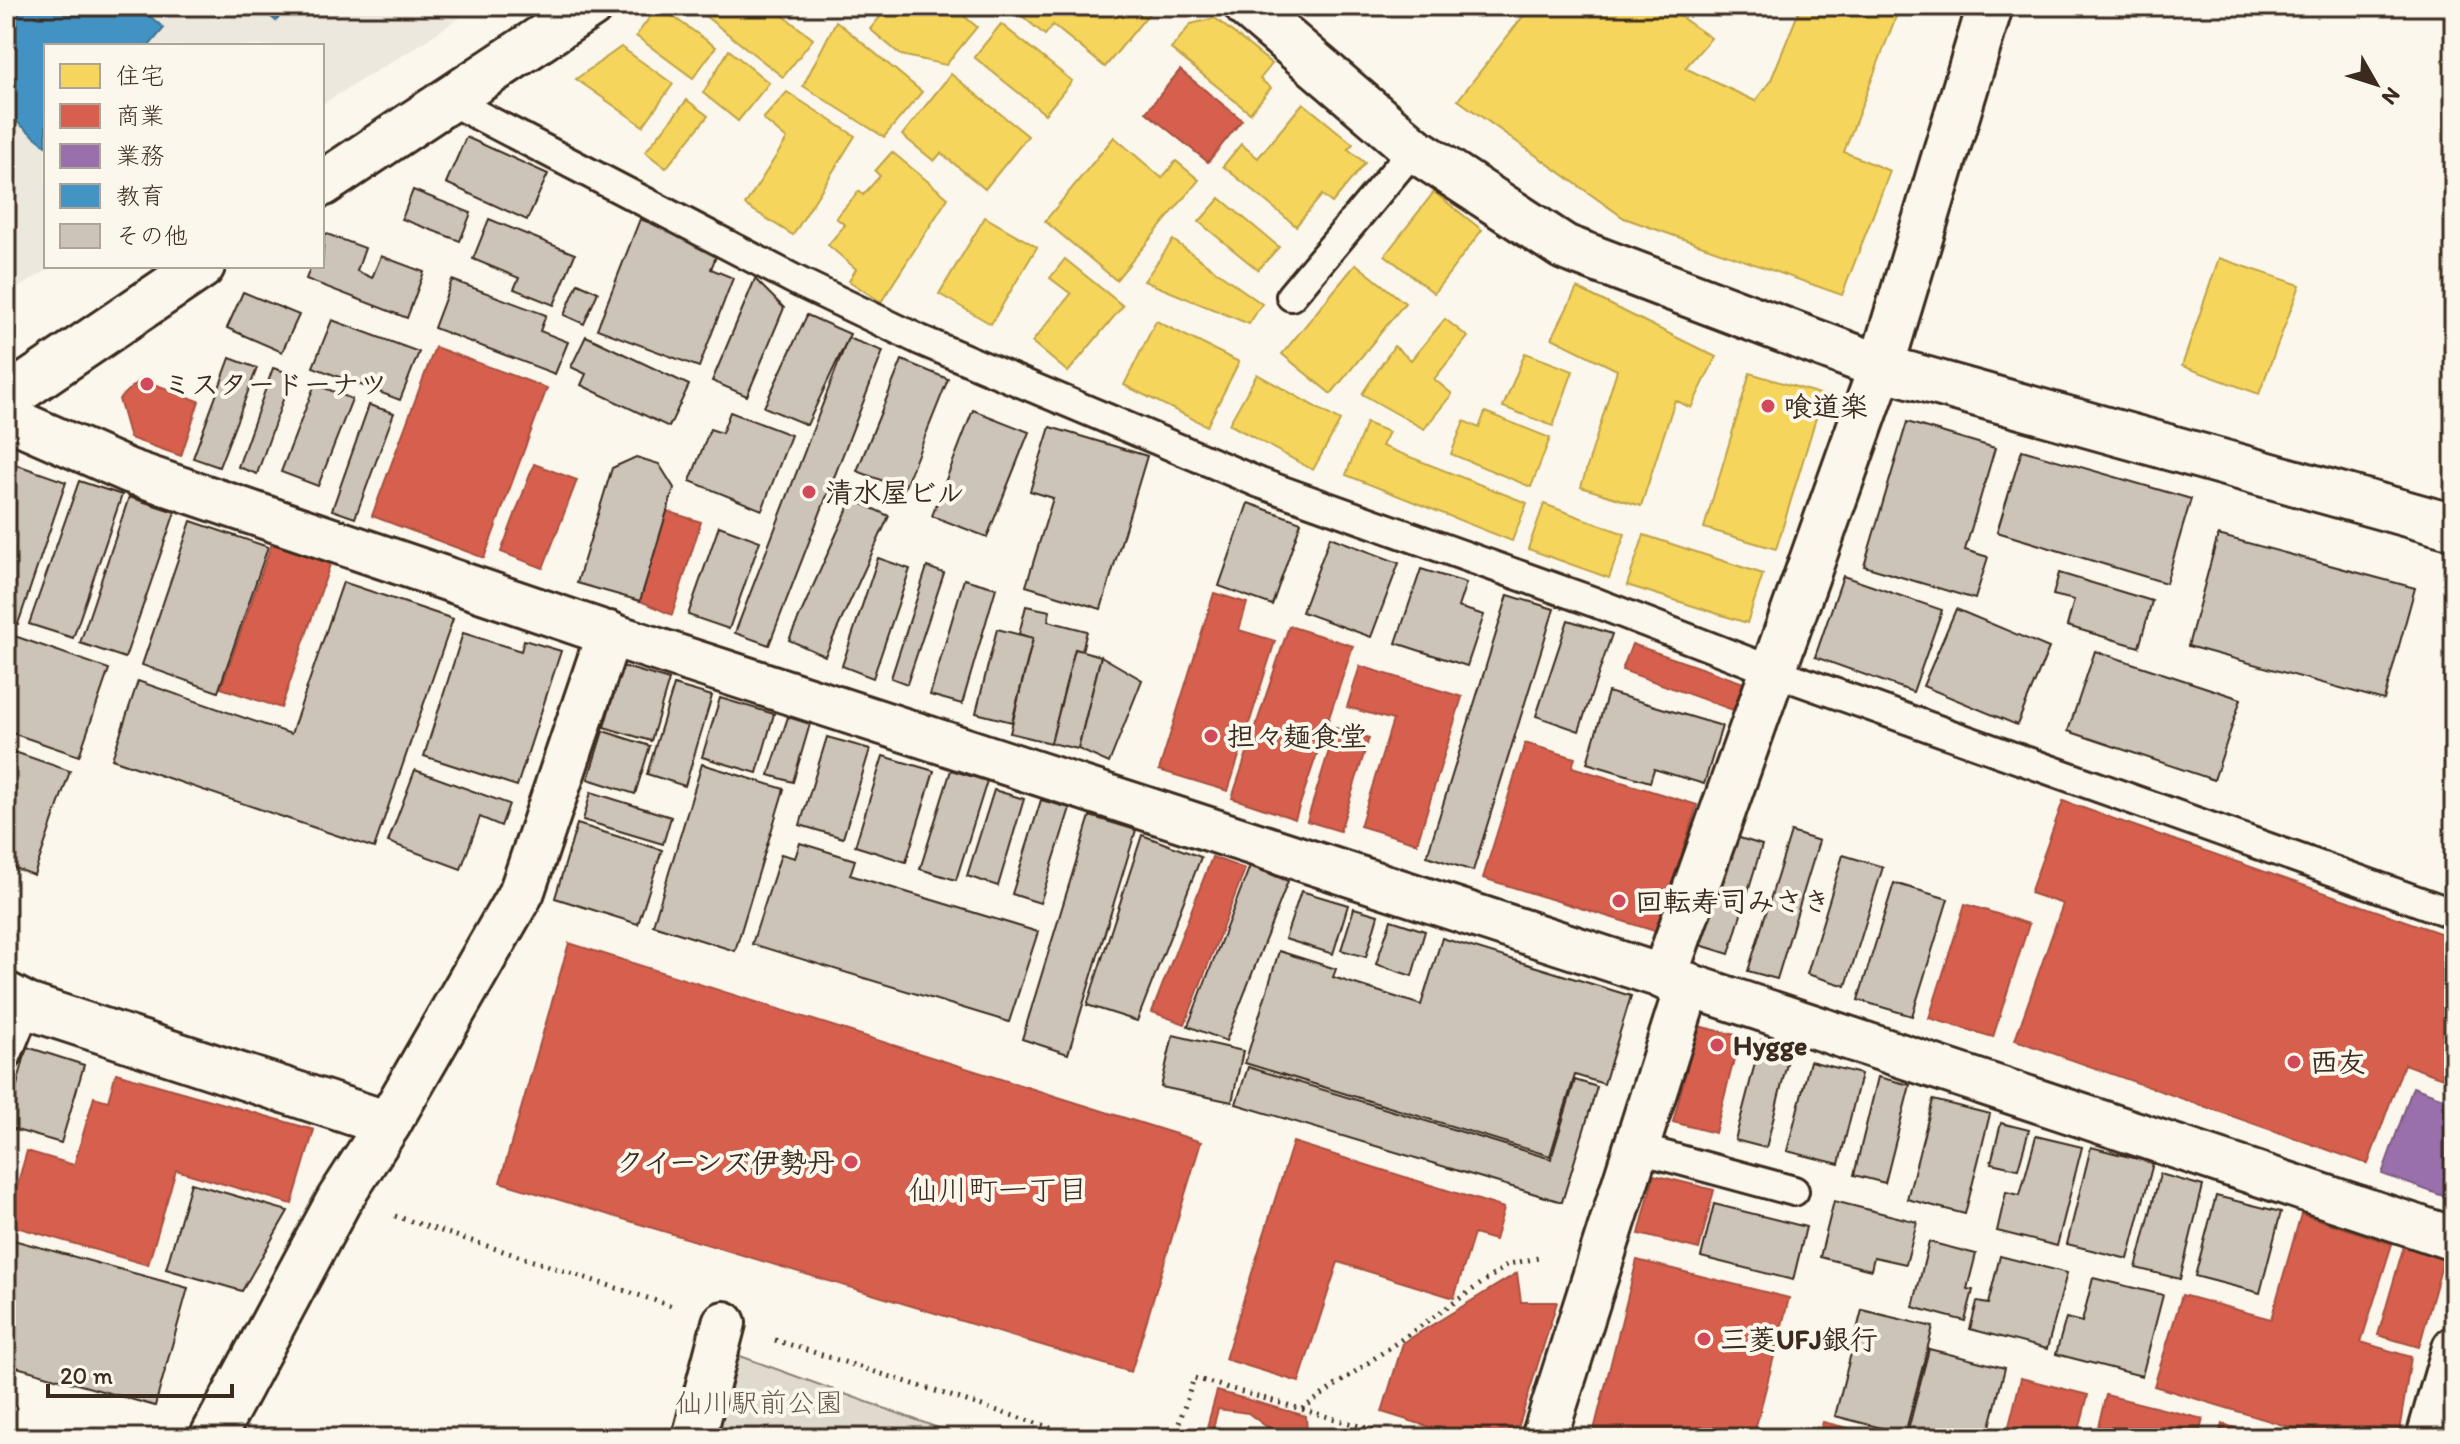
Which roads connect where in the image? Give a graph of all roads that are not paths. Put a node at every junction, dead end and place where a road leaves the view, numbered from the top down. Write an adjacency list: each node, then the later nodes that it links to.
1 (590, 6): 4 (street)
2 (1247, 6): 5 (street)
3 (1990, 6): 9 (street)
4 (447, 99): 6 (street); 14 (lane)
5 (1414, 149): 8 (lane); 9 (street)
6 (324, 183)
7 (199, 268): 10 (street)
8 (1291, 296)
9 (1881, 367): 12 (street); 14 (street)
10 (6, 399)
11 (6, 417): 13 (street)
12 (2454, 527)
13 (609, 634): 16 (street); 19 (street)
14 (1775, 672): 15 (lane); 16 (street)
15 (2454, 914)
16 (1676, 981): 20 (street); 22 (street)
17 (17, 1000): 18 (lane); 19 (street)
18 (6, 1057)
19 (388, 1124): 25 (street)
20 (1636, 1148): 21 (lane); 27 (street)
21 (1794, 1191)
22 (2454, 1239)
23 (724, 1323): 26 (street)
24 (2454, 1348): 28 (street)
25 (212, 1438)
26 (694, 1438)
27 (1544, 1438)
28 (2428, 1438)

